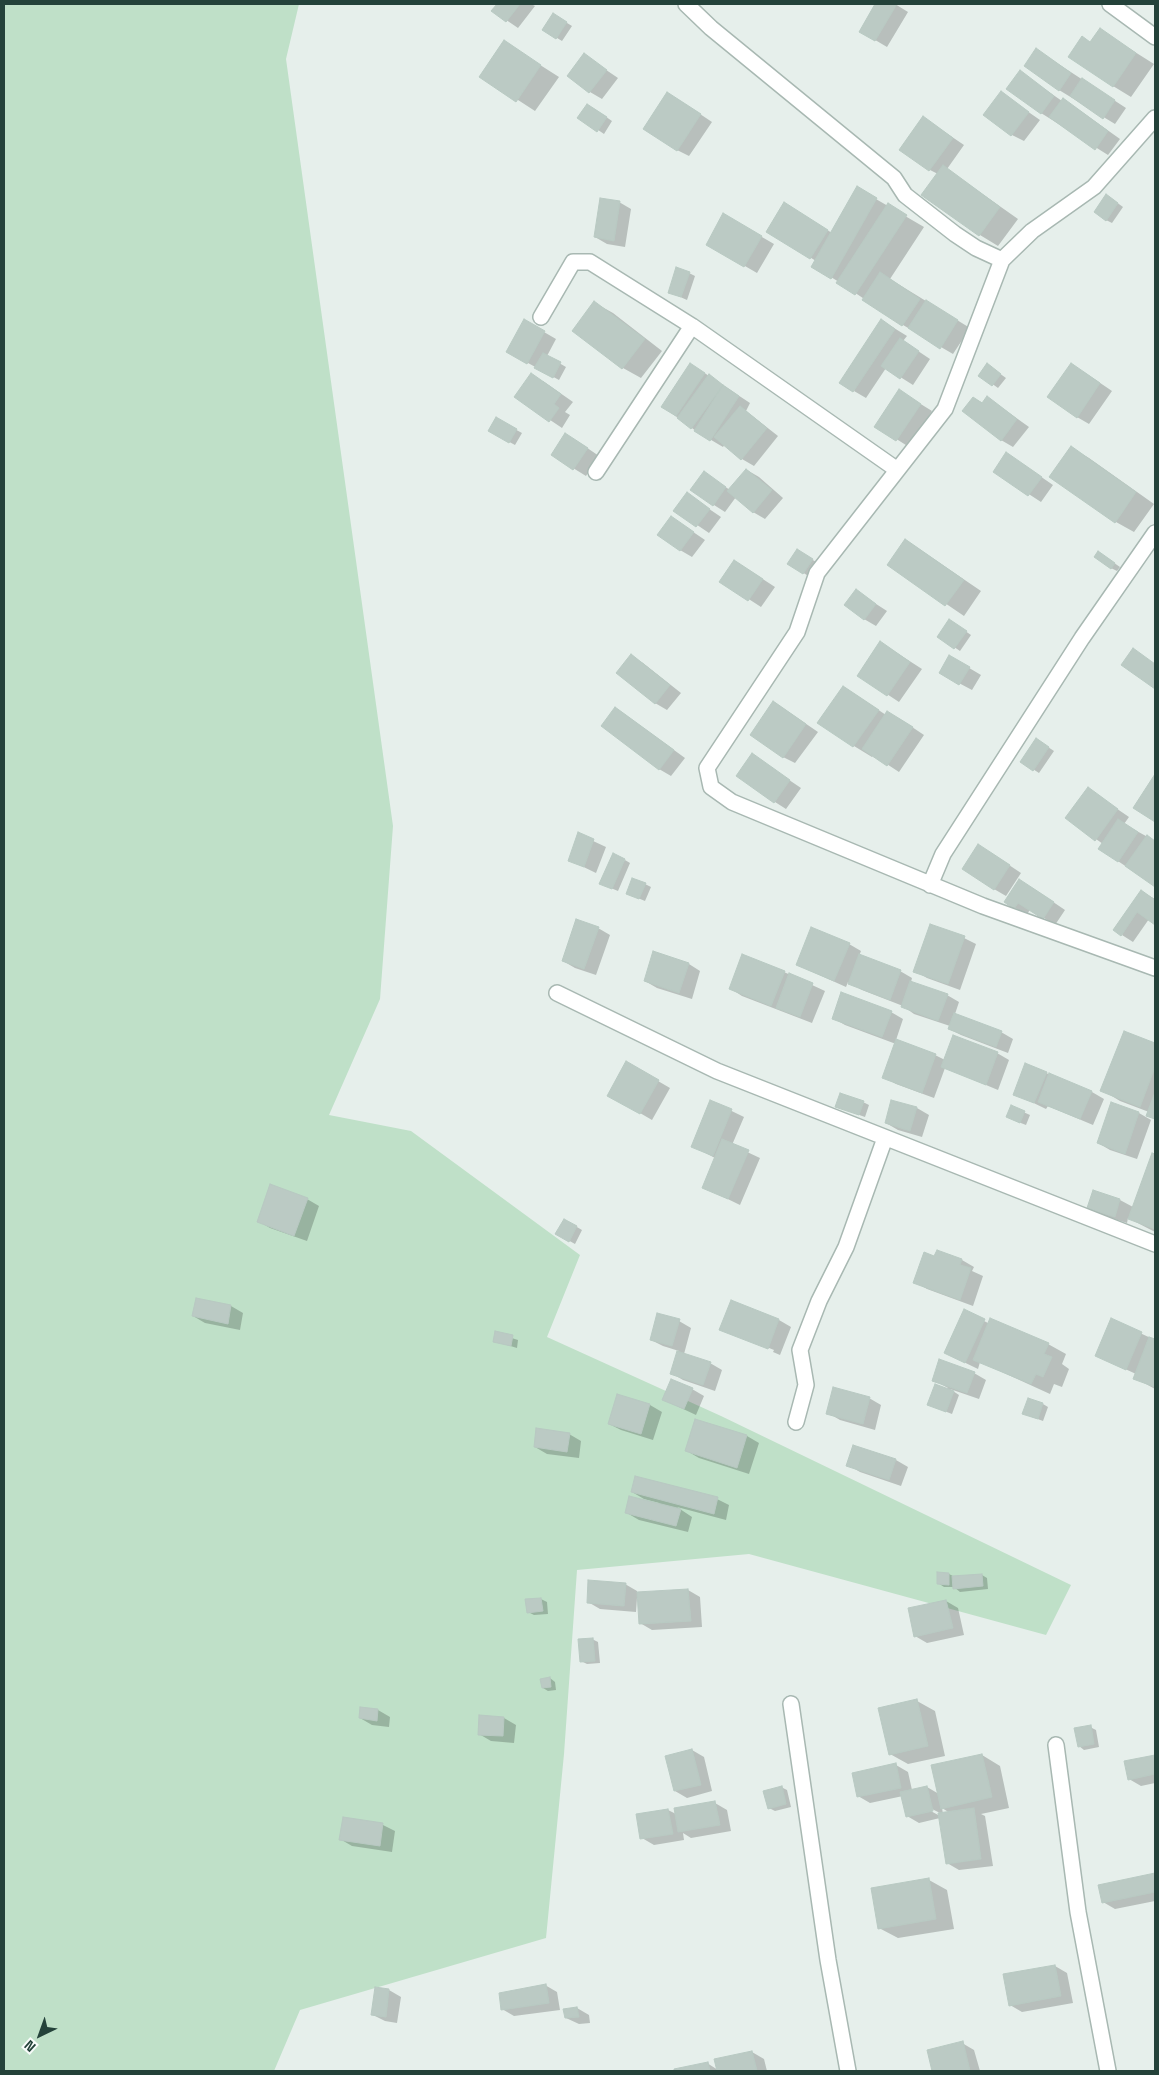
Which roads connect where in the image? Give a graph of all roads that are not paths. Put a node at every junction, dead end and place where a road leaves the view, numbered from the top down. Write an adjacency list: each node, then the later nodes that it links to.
1 (686, 4): 5 (street)
2 (1110, 4): 3 (street)
3 (1155, 37)
4 (1155, 118): 5 (street)
5 (1002, 260): 8 (street)
6 (541, 317): 7 (street)
7 (692, 326): 8 (street); 9 (street)
8 (896, 469): 11 (street)
9 (596, 472)
10 (1155, 533): 11 (street)
11 (930, 885): 12 (street)
12 (1155, 968)
13 (557, 993): 14 (street)
14 (885, 1138): 15 (street); 16 (street)
15 (1155, 1244)
16 (796, 1422)
17 (791, 1704): 19 (street)
18 (1056, 1745): 20 (street)
19 (848, 2071)
20 (1108, 2071)

